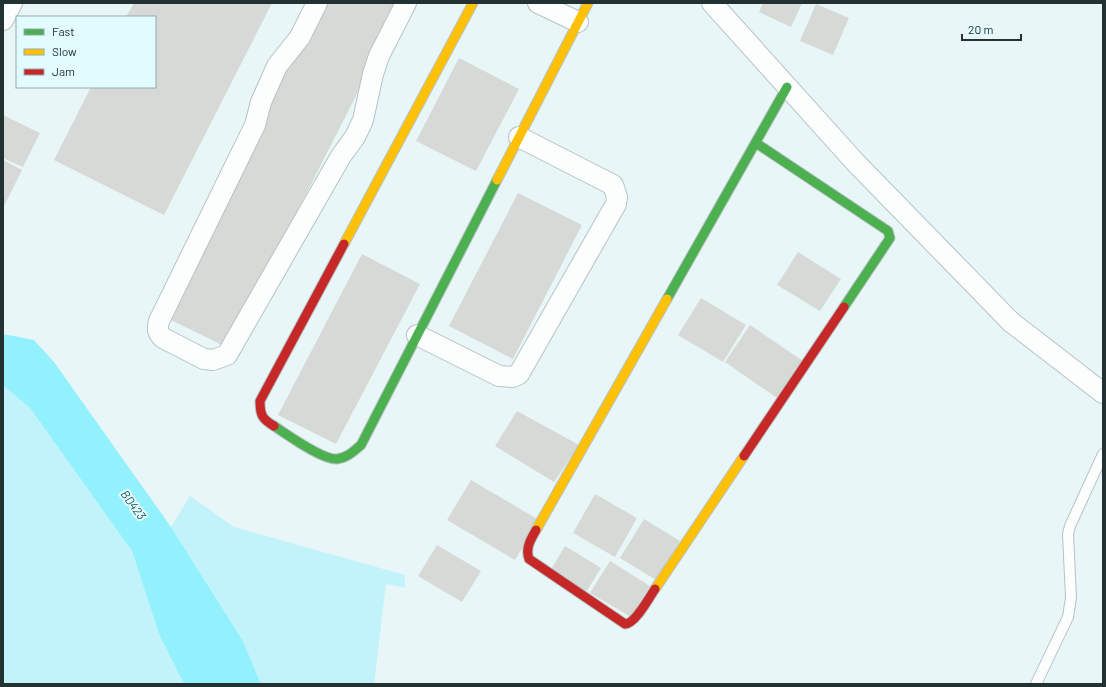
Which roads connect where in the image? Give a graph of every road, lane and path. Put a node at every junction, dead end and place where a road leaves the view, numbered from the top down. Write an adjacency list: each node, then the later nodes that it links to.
1 (12, 3): 8 (street)
2 (317, 3): 3 (street)
3 (406, 3)
4 (473, 3): 15 (street)
5 (538, 3): 9 (street)
6 (588, 3): 9 (street)
7 (712, 3): 10 (street)
8 (3, 20)
9 (578, 22): 11 (street)
10 (787, 87): 12 (street); 13 (street)
11 (519, 137): 15 (street); 15 (street)
12 (756, 143): 14 (street); 14 (street)
13 (903, 212): 14 (street); 16 (street)
14 (890, 234)
15 (417, 334)
16 (1103, 393)
17 (1103, 454): 18 (lane)
18 (1036, 684)

